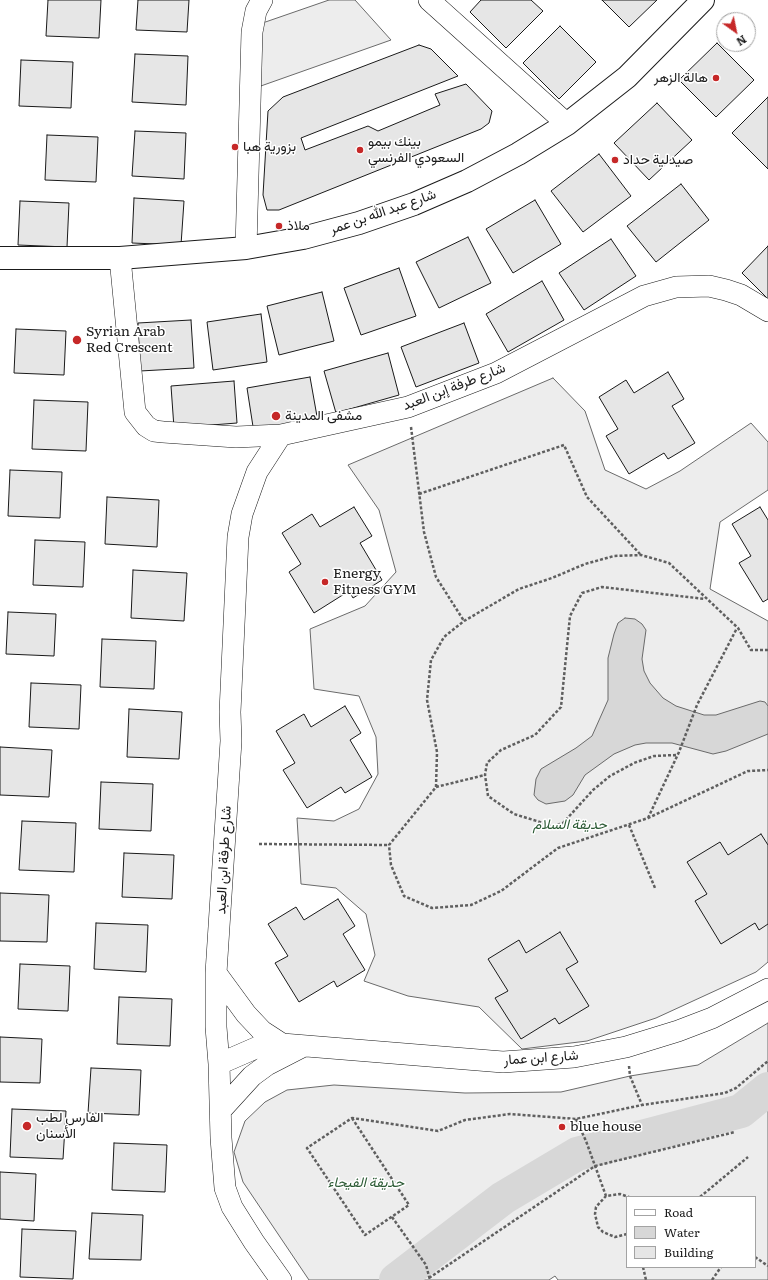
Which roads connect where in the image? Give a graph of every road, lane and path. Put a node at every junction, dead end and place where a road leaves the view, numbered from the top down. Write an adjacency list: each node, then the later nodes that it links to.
1 (262, 0): 5 (street)
2 (429, 0): 4 (street)
3 (703, 0): 4 (main road, شارع عبد الله بن عمر)
4 (567, 124): 5 (main road, شارع عبد الله بن عمر)
5 (246, 248): 7 (main road, شارع عبد الله بن عمر)
6 (0, 258): 7 (main road, شارع عبد الله بن عمر)
7 (120, 258): 10 (street, شارع طرفة إبن العبد)
8 (768, 311): 9 (street, شارع طرفة إبن العبد)
9 (408, 407): 10 (street, شارع طرفة إبن العبد); 11 (path)
10 (281, 435): 26 (street, شارع طرفة ابن العبد)
11 (419, 494): 12 (path); 14 (path)
12 (641, 555): 13 (path); 14 (path)
13 (706, 599): 15 (path); 19 (path)
14 (464, 621): 20 (path)
15 (738, 628): 16 (path); 17 (path)
16 (768, 650)
17 (676, 755): 19 (path); 21 (path)
18 (768, 770): 21 (path)
19 (485, 774): 20 (path)
20 (436, 787): 24 (path)
21 (648, 818): 22 (path)
22 (629, 825): 24 (path); 25 (path)
23 (259, 844): 24 (path)
24 (389, 845)
25 (654, 888)
26 (216, 973): 28 (street); 31 (street, شارع طرفة ابن العبد)
27 (768, 989): 29 (street, شارع ابن عمار)
28 (292, 1045): 29 (street, شارع ابن عمار); 31 (street, شارع ابن عمار); 33 (street)
29 (626, 1047): 32 (path)
30 (768, 1061): 32 (path)
31 (219, 1064): 33 (street, شارع طرفة ابن العبد)
32 (642, 1105): 35 (path)
33 (221, 1110): 49 (street, شارع طرفة ابن العبد)
34 (352, 1118): 35 (path); 42 (path); 42 (path)
35 (576, 1119): 38 (path)
36 (735, 1132): 38 (path)
37 (748, 1157): 41 (path)
38 (595, 1166): 39 (path); 48 (path)
39 (606, 1196): 40 (path); 43 (path)
40 (626, 1196)
41 (701, 1196)
42 (392, 1217): 48 (path)
43 (626, 1234)
44 (756, 1258): 45 (path)
45 (768, 1266)
46 (643, 1268): 50 (path)
47 (719, 1268): 51 (path)
48 (430, 1279)
49 (281, 1280)
50 (646, 1280)
51 (712, 1280)

